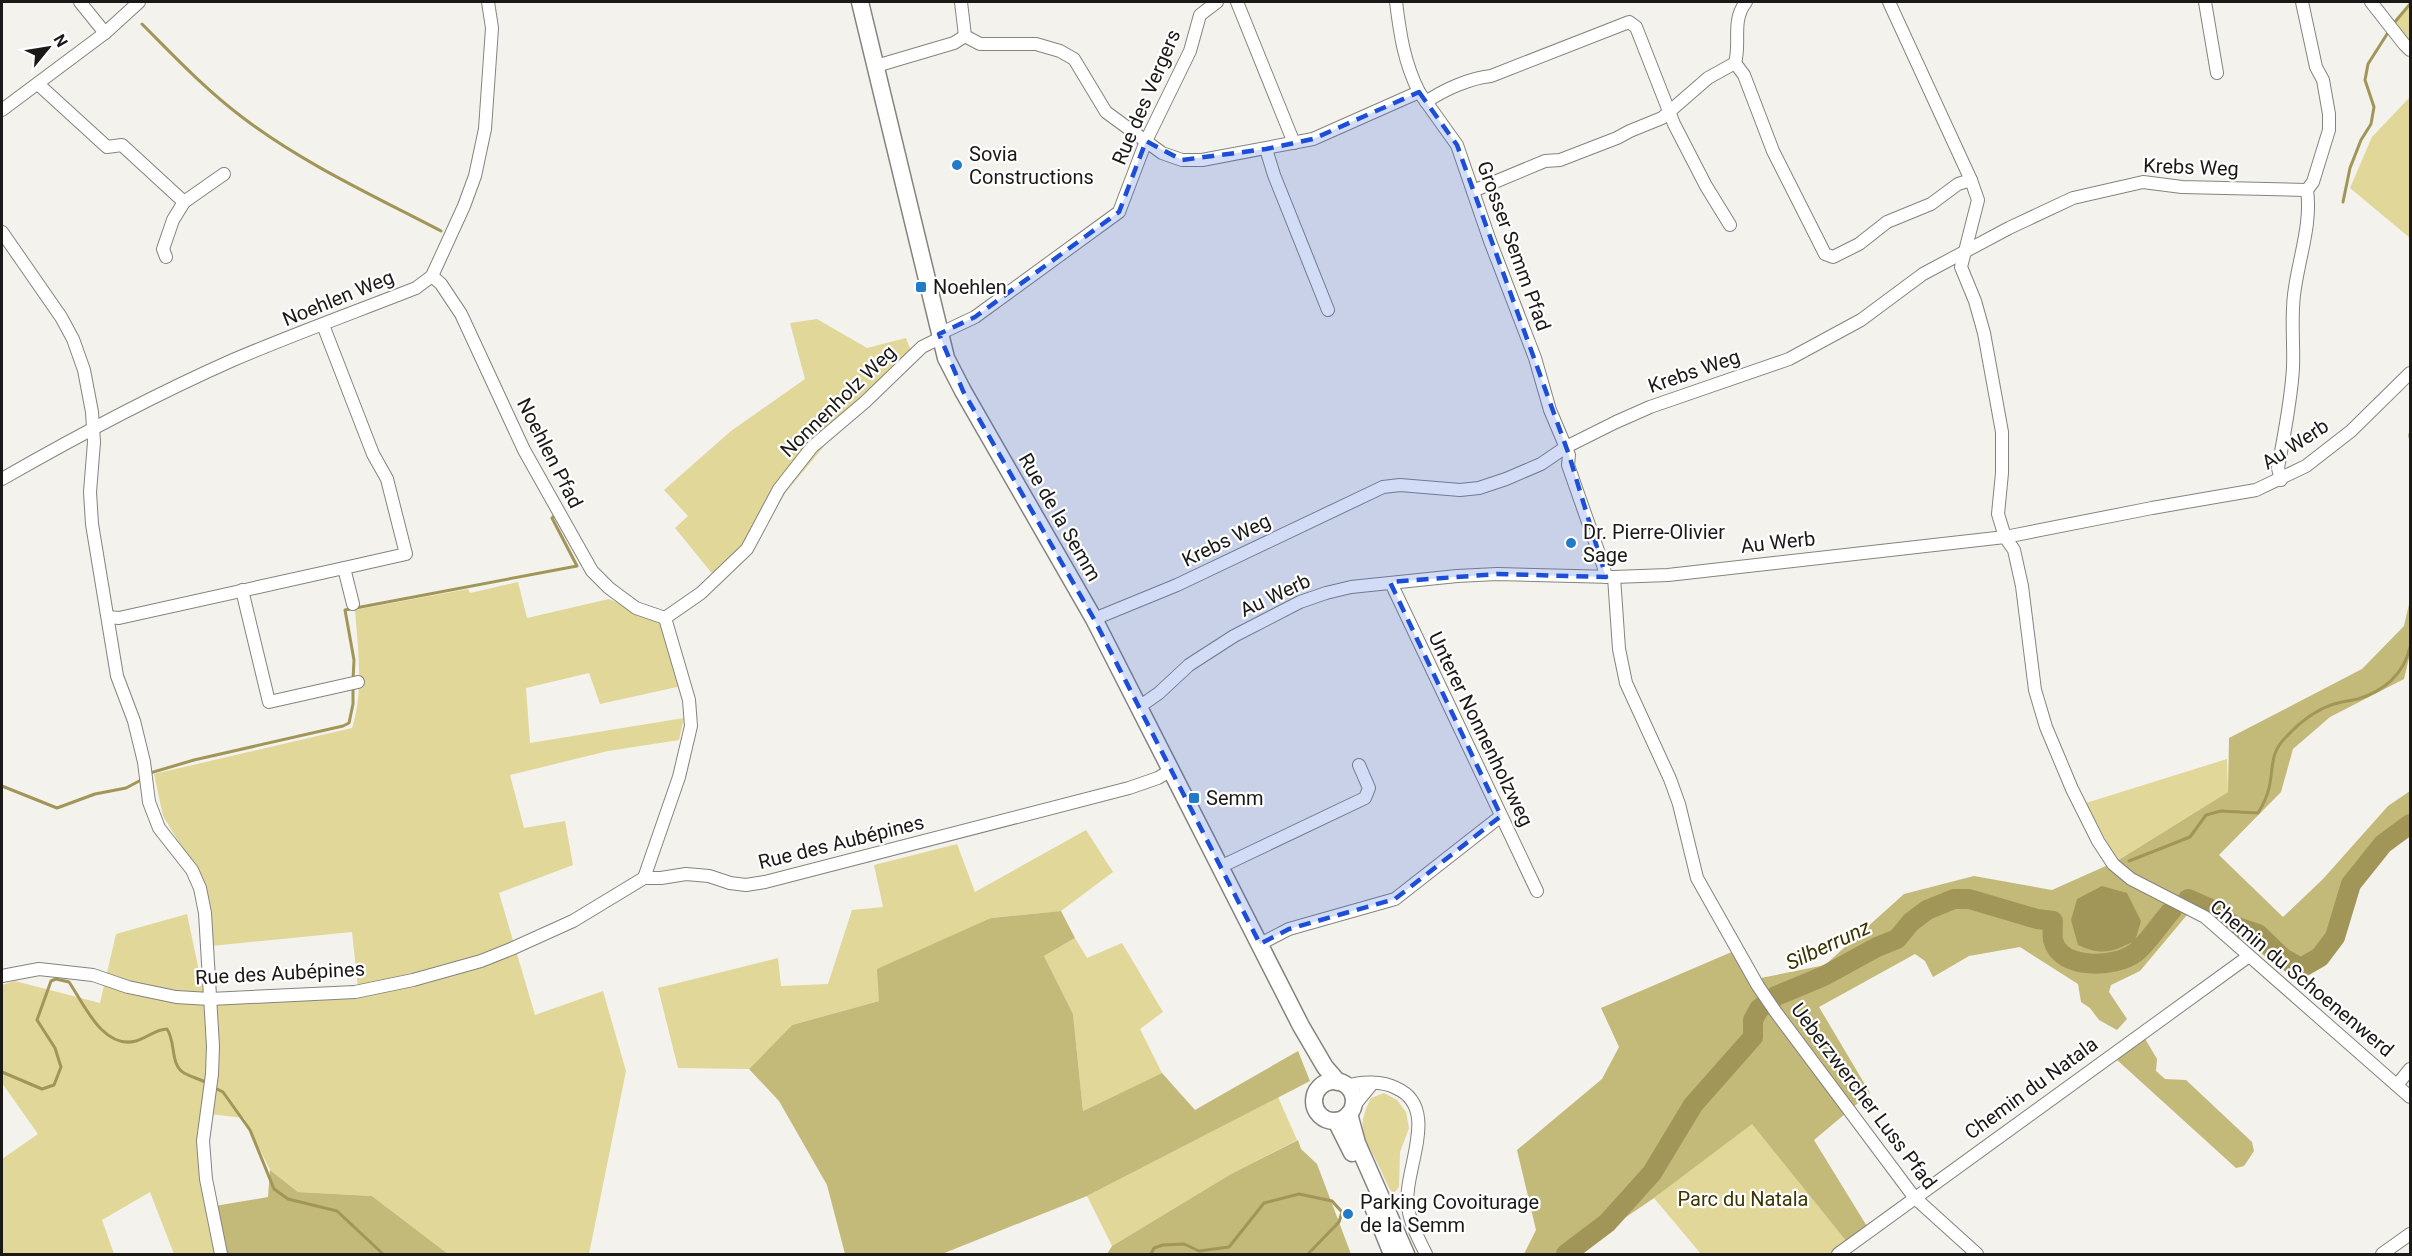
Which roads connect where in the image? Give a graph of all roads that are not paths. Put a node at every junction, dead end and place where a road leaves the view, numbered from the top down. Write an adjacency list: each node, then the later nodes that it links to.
1 (80, 2): 14 (street)
2 (139, 2): 14 (street)
3 (488, 2): 36 (street)
4 (860, 2): 18 (main road, Rue de la Semm)
5 (961, 2): 15 (street)
6 (1217, 2): 24 (street, Rue des Vergers)
7 (1237, 2): 25 (street)
8 (1396, 2): 21 (street, Grosser Semm Pfad)
9 (1746, 2): 17 (street)
10 (1889, 2): 28 (street, Chemin du Schoenenwerd)
11 (2205, 2): 19 (street)
12 (2302, 2): 29 (street)
13 (2371, 2): 16 (street)
14 (105, 33): 20 (street)
15 (965, 36): 18 (street); 24 (street)
16 (2410, 50)
17 (1735, 63): 23 (street); 28 (street)
18 (876, 66): 39 (main road, Rue de la Semm)
19 (2217, 73)
20 (38, 84): 22 (street); 31 (street)
21 (1422, 97): 23 (street); 25 (street); 30 (street, Grosser Semm Pfad)
22 (2, 110)
23 (1670, 113): 30 (street); 32 (street)
24 (1146, 141): 26 (street); 39 (street, Rue des Vergers)
25 (1294, 143): 26 (street)
26 (1266, 149): 37 (street)
27 (224, 174): 31 (street)
28 (1971, 180): 34 (street, Chemin du Schoenenwerd)
29 (2307, 190): 34 (street, Krebs Weg); 44 (street)
30 (1473, 191): 42 (street, Grosser Semm Pfad)
31 (184, 202): 35 (street)
32 (1730, 225)
33 (2, 232): 41 (street)
34 (1963, 254): 42 (street, Krebs Weg); 45 (street, Chemin du Schoenenwerd)
35 (166, 257)
36 (432, 276): 38 (street, Noehlen Weg); 52 (street, Noehlen Pfad)
37 (1328, 310)
38 (323, 325): 41 (street, Noehlen Weg); 46 (street)
39 (940, 336): 52 (street, Nonnenholz Weg); 53 (main road, Rue de la Semm)
40 (2410, 373): 44 (street, Au Werb)
41 (92, 428): 43 (street, Noehlen Weg); 51 (street)
42 (1566, 447): 47 (street, Grosser Semm Pfad); 53 (street, Krebs Weg)
43 (2, 479)
44 (2281, 480): 45 (street, Au Werb)
45 (2005, 537): 47 (street, Au Werb); 63 (street, Chemin du Schoenenwerd)
46 (344, 568): 49 (street); 50 (street)
47 (1610, 577): 48 (street, Au Werb); 74 (street, Ueberzwercher Luss Pfad)
48 (1391, 583): 55 (street, Au Werb); 58 (street, Unterer Nonnenholzweg)
49 (242, 590): 51 (street); 54 (street)
50 (353, 603)
51 (108, 617): 65 (street)
52 (665, 618): 60 (street)
53 (1094, 619): 55 (main road, Rue de la Semm)
54 (358, 682)
55 (1139, 707): 57 (main road, Rue de la Semm)
56 (1359, 765): 59 (street)
57 (1171, 770): 59 (main road, Rue de la Semm); 60 (street, Rue des Aubépines)
58 (1501, 816): 61 (street, Unterer Nonnenholzweg); 62 (street)
59 (1220, 867): 62 (main road, Rue de la Semm)
60 (644, 878): 65 (street, Rue des Aubépines)
61 (1537, 891)
62 (1260, 944): 66 (main road, Rue de la Semm)
63 (2248, 956): 70 (street, Chemin du Schoenenwerd); 74 (street, Chemin du Natala)
64 (2, 976): 65 (street, Rue des Aubépines)
65 (210, 999): 76 (street)
66 (1301, 1026): 68 (main road, Rue de la Semm); 71 (main road, Rue de la Semm)
67 (2410, 1069): 70 (street)
68 (1342, 1084): 69 (street); 71 (main road); 73 (main road)
69 (1372, 1084): 73 (street); 79 (street)
70 (2397, 1085): 72 (street, Chemin du Schoenenwerd)
71 (1320, 1087): 73 (main road)
72 (2410, 1097)
73 (1346, 1114): 77 (main road); 78 (main road)
74 (1914, 1197): 80 (street, Chemin du Natala); 81 (street, Ueberzwercher Luss Pfad)
75 (2410, 1234): 82 (street)
76 (221, 1254)
77 (1392, 1254)
78 (1406, 1254)
79 (1426, 1254)
80 (1838, 1254)
81 (1977, 1254)
82 (2382, 1254)

